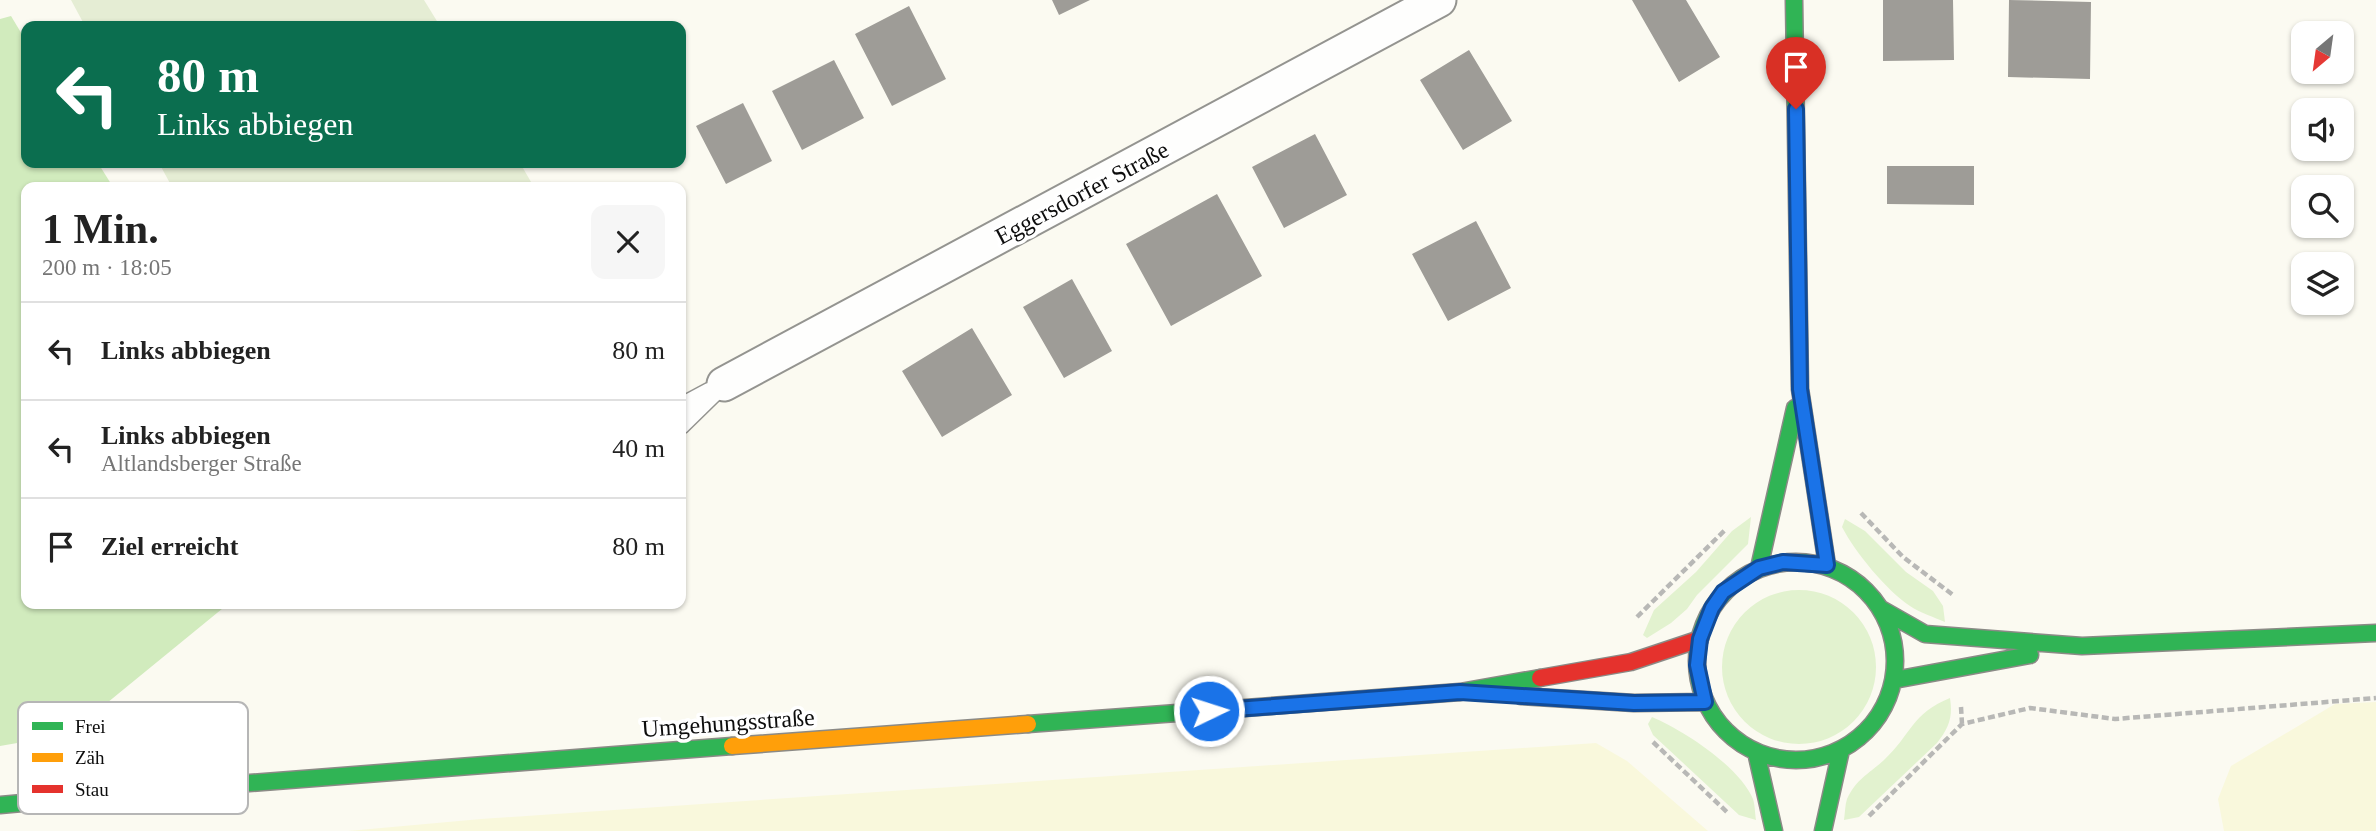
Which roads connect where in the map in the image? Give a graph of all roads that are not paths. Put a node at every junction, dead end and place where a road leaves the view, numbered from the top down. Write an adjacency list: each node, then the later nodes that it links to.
1 (1439, 0): 3 (street, Eggersdorfer Straße)
2 (1794, 0): 4 (main road)
3 (724, 384): 5 (lane); 6 (lane)
4 (1800, 389): 7 (main road); 8 (main road)
5 (686, 403)
6 (686, 421)
7 (1827, 565): 8 (main road); 9 (main road)
8 (1759, 568): 11 (main road)
9 (1881, 608): 12 (main road); 13 (main road)
10 (2376, 634): 12 (main road)
11 (1700, 639): 14 (main road, Umgehungsstraße); 15 (main road)
12 (2082, 646): 13 (main road)
13 (1894, 680): 16 (main road)
14 (1460, 692): 15 (main road, Umgehungsstraße); 18 (main road, Umgehungsstraße)
15 (1705, 702): 17 (main road)
16 (1841, 750): 17 (main road); 22 (main road)
17 (1756, 752): 21 (main road)
18 (248, 784)
19 (18, 803): 20 (main road, Umgehungsstraße)
20 (0, 805)
21 (1774, 828)
22 (1823, 829)

